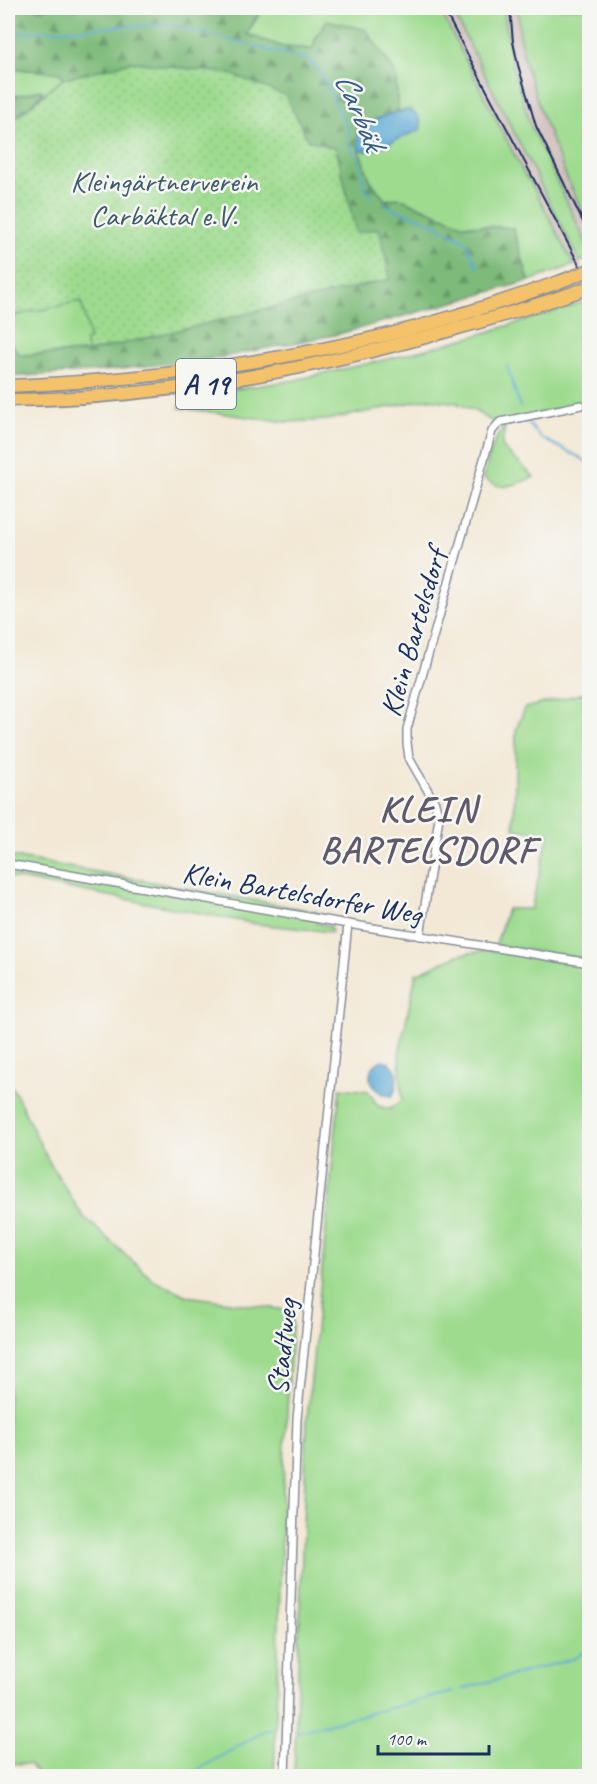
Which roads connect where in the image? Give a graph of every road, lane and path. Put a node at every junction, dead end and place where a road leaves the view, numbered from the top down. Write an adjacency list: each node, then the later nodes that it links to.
1 (590, 270): 3 (highway, A 19, bridge)
2 (590, 287): 4 (highway, A 19)
3 (8, 386)
4 (8, 400)
5 (581, 405): 8 (street, Klein Bartelsdorf)
6 (8, 864): 7 (street, Klein Bartelsdorfer Weg)
7 (348, 924): 8 (street, Klein Bartelsdorfer Weg); 10 (street, Stadtweg)
8 (420, 936): 9 (street, Klein Bartelsdorfer Weg)
9 (590, 963)
10 (285, 1776)

